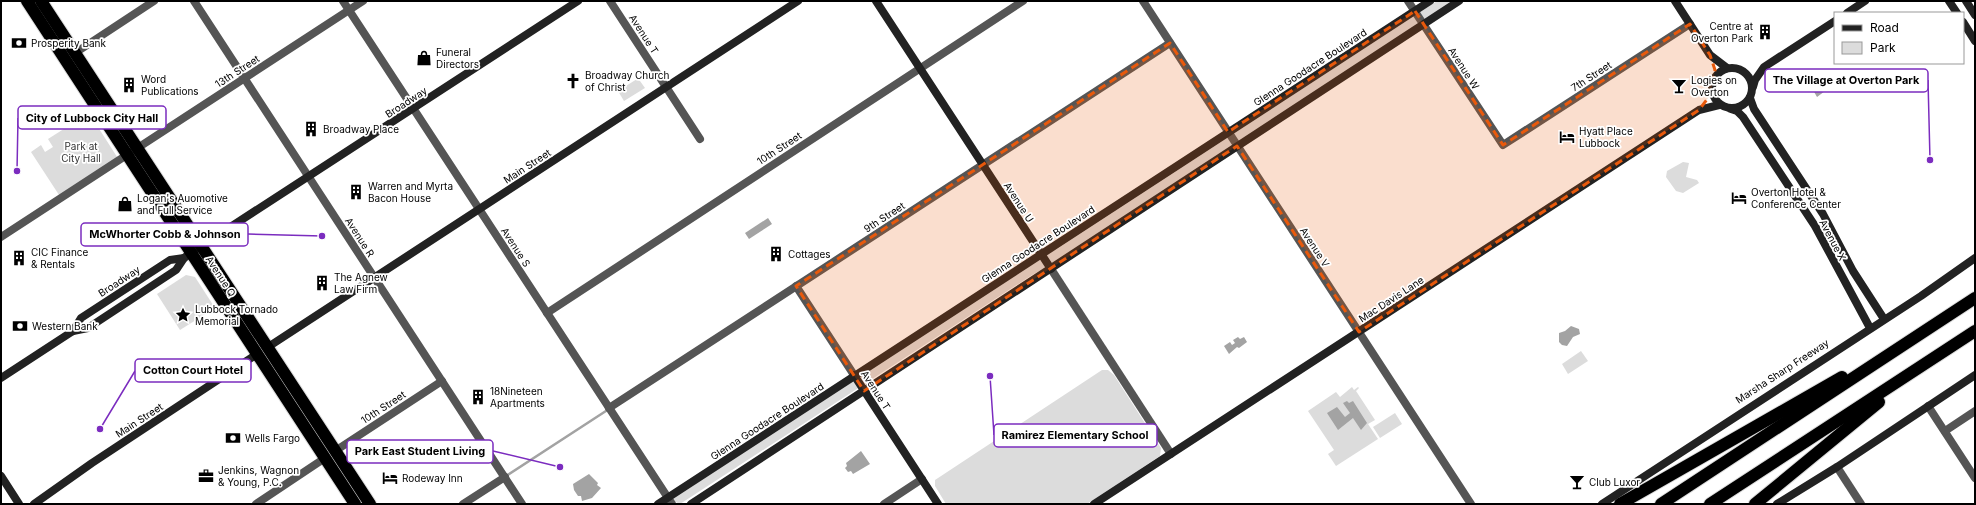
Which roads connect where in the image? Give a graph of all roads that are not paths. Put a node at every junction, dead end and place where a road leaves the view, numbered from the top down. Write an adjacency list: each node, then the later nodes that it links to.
1 (27, 1): 52 (highway, Avenue Q)
2 (42, 1): 31 (highway, Avenue Q)
3 (154, 1): 31 (street)
4 (194, 1): 38 (street, Avenue R)
5 (343, 1): 20 (street, Avenue S)
6 (363, 1): 20 (street, 13th Street)
7 (578, 1): 44 (street, Broadway)
8 (610, 1): 39 (street, Avenue T)
9 (798, 1): 39 (street, Main Street)
10 (876, 1): 34 (street, Avenue U)
11 (1023, 1): 34 (street, 10th Street)
12 (1143, 1): 30 (street, Avenue V)
13 (1408, 1): 21 (street, Avenue W)
14 (1430, 1): 21 (street, Glenna Goodacre Boulevard)
15 (1459, 1): 26 (street)
16 (1675, 1): 27 (street)
17 (1865, 1): 22 (street)
18 (1949, 1): 23 (street)
19 (1966, 1): 24 (street)
20 (349, 10): 38 (street, 13th Street); 44 (street, Avenue S)
21 (1415, 11): 26 (street, Avenue W); 47 (street, Glenna Goodacre Boulevard)
22 (1848, 12)
23 (1956, 12)
24 (1975, 15)
25 (1834, 22): 33 (street)
26 (1424, 24): 49 (street); 50 (street, Avenue W)
27 (1690, 24): 32 (street); 50 (street, 7th Street)
28 (1964, 24): 29 (street)
29 (1975, 41)
30 (1170, 43): 47 (street, Avenue V); 53 (street, 9th Street)
31 (75, 53): 51 (highway, Avenue Q)
32 (1710, 55): 35 (street); 37 (street)
33 (1764, 67): 36 (street); 40 (street)
34 (920, 68): 53 (street, Avenue U); 64 (street, 10th Street)
35 (1727, 68): 36 (street); 37 (street)
36 (1741, 70): 40 (street)
37 (1714, 77): 41 (street)
38 (245, 78): 51 (street, 13th Street); 54 (street, Avenue R)
39 (666, 87): 48 (street, Avenue T); 55 (street, Main Street)
40 (1752, 88): 42 (street)
41 (1711, 90): 43 (street); 46 (street)
42 (1750, 98): 45 (street); 65 (street, Avenue X)
43 (1719, 105): 45 (street); 46 (street)
44 (413, 109): 54 (street, Broadway); 55 (street, Avenue S)
45 (1731, 109): 66 (street, Avenue X)
46 (1699, 110): 69 (street, Mac Davis Lane)
47 (1228, 132): 49 (street, Avenue V); 58 (street, Glenna Goodacre Boulevard)
48 (700, 139)
49 (1238, 146): 60 (street); 69 (street, Avenue V)
50 (1504, 146)
51 (138, 148): 52 (street, 13th Street); 57 (highway, Avenue Q)
52 (128, 155): 56 (street, 13th Street); 57 (highway, Avenue Q)
53 (983, 165): 58 (street, Avenue U); 62 (street, 9th Street)
54 (309, 176): 57 (street, Broadway); 61 (street, Avenue R)
55 (479, 209): 61 (street, Main Street); 64 (street, Avenue S)
56 (1, 237)
57 (192, 252): 67 (street, Broadway); 67 (street, Broadway); 71 (highway, Avenue Q)
58 (1041, 254): 60 (street, Avenue U); 73 (street, Glenna Goodacre Boulevard)
59 (1975, 258): 65 (street, Marsha Sharp Freeway)
60 (1051, 268): 77 (street); 84 (street, Avenue U)
61 (375, 277): 71 (street, Main Street); 76 (street, Avenue R)
62 (796, 286): 73 (street, Avenue T); 79 (street, 9th Street)
63 (1975, 298): 70 (highway)
64 (546, 313): 79 (street, Avenue S)
65 (1884, 319): 66 (street, Marsha Sharp Freeway)
66 (1870, 328): 105 (street, Marsha Sharp Freeway)
67 (73, 331): 75 (street, Broadway)
68 (1975, 331): 72 (highway)
69 (1359, 332): 84 (street, Mac Davis Lane); 104 (street, Avenue V)
70 (1920, 334): 106 (highway); 107 (highway)
71 (263, 351): 81 (highway, Avenue Q); 83 (highway, Avenue Q); 94 (street, Main Street)
72 (1925, 363): 108 (highway); 109 (highway)
73 (854, 375): 77 (street, Avenue T); 92 (street, Glenna Goodacre Boulevard)
74 (1975, 375): 78 (street)
75 (1, 378)
76 (442, 381): 83 (street, 10th Street); 88 (street, Avenue R)
77 (864, 391): 90 (street, Avenue T); 100 (street)
78 (1928, 406): 82 (street); 86 (street)
79 (609, 408): 92 (street, Avenue S)
80 (1975, 411): 82 (street)
81 (300, 420): 83 (highway); 85 (highway, Avenue Q)
82 (1945, 431): 89 (street)
83 (335, 451): 91 (highway, Avenue Q)
84 (1172, 454): 103 (street, Mac Davis Lane)
85 (325, 458): 91 (highway); 95 (street); 96 (highway, Avenue Q)
86 (1837, 467): 110 (street); 111 (street)
87 (1, 476): 93 (street)
88 (505, 477): 97 (street); 98 (street, Avenue R)
89 (1975, 478)
90 (922, 479): 101 (street); 102 (street, Avenue T)
91 (367, 500)
92 (670, 501): 99 (street, Glenna Goodacre Boulevard)
93 (19, 504)
94 (34, 504)
95 (256, 504)
96 (355, 504)
97 (463, 504)
98 (522, 504)
99 (658, 504)
100 (691, 504)
101 (884, 504)
102 (938, 504)
103 (1094, 504)
104 (1471, 504)
105 (1602, 504)
106 (1620, 504)
107 (1662, 504)
108 (1710, 504)
109 (1755, 504)
110 (1777, 504)
111 (1861, 504)

